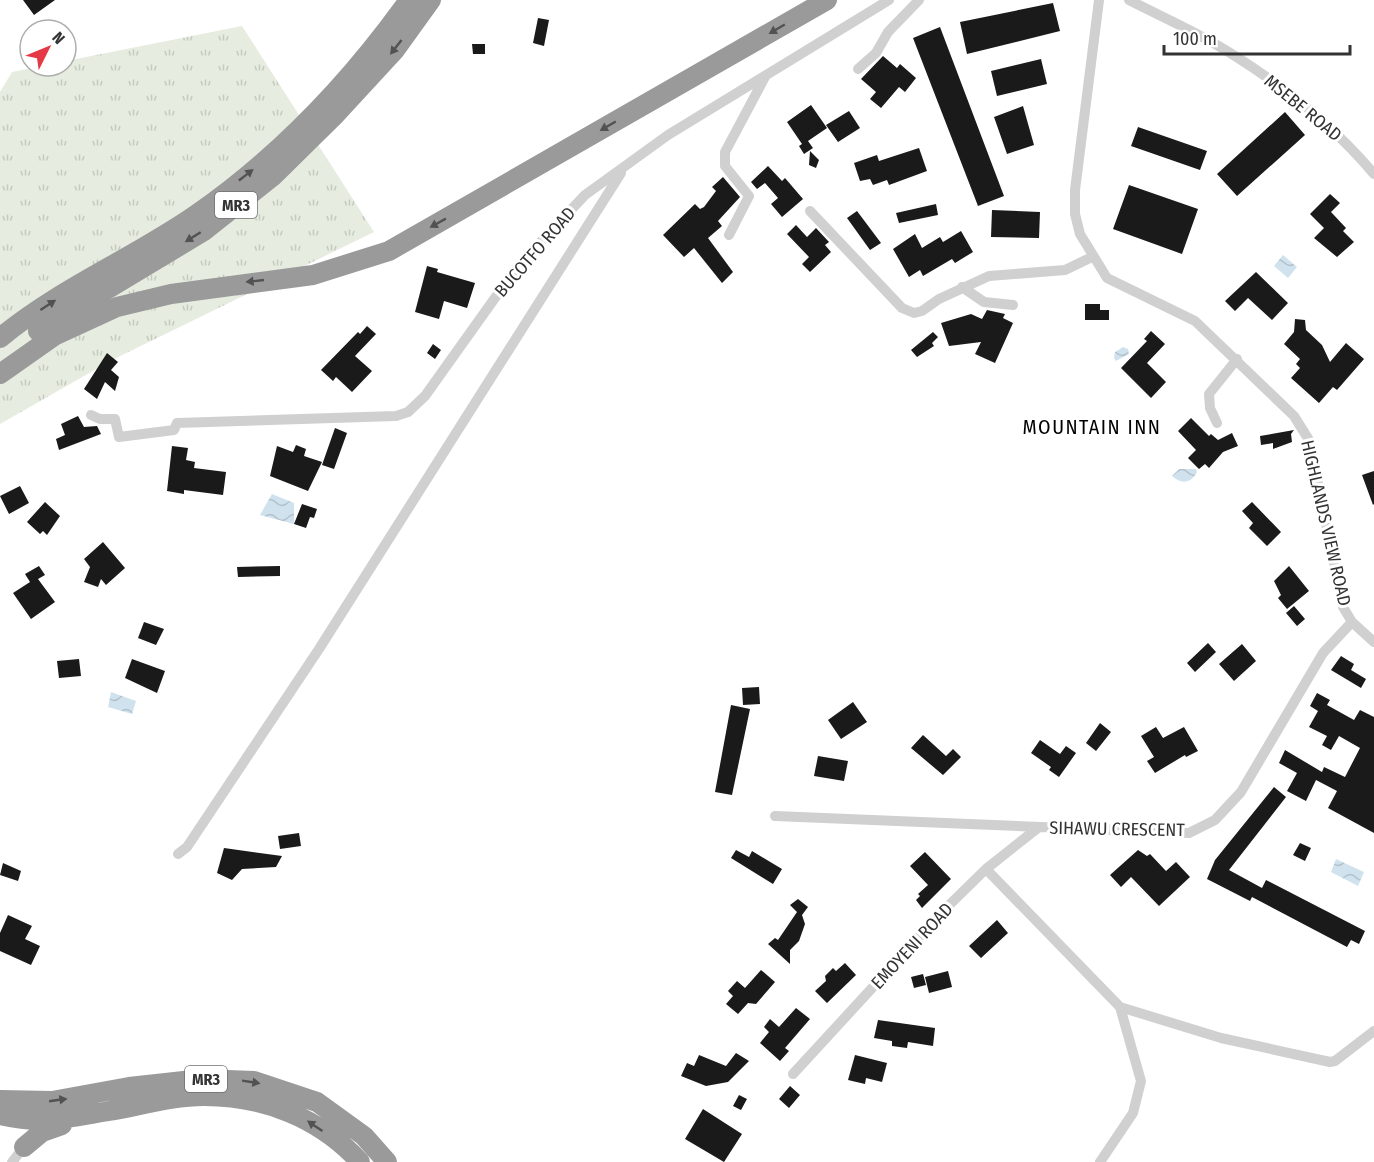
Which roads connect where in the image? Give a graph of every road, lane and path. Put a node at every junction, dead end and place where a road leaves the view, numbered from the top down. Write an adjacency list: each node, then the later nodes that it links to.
1 (409, 0): 17 (highway, MR3, one-way to 1)
2 (431, 0): 19 (highway, MR3, one-way to 19)
3 (827, 0): 20 (highway, one-way to 20)
4 (888, 0): 9 (street, BUCOTFO ROAD)
5 (919, 0): 8 (street)
6 (1098, 0): 14 (street, HIGHLANDS VIEW ROAD)
7 (1129, 0): 11 (street, MSEBE ROAD)
8 (858, 69)
9 (766, 75): 10 (street, BUCOTFO ROAD); 13 (street)
10 (624, 168): 21 (street, BUCOTFO ROAD); 27 (street)
11 (1374, 174)
12 (810, 212): 15 (street)
13 (729, 235)
14 (1092, 257): 15 (street); 18 (street, HIGHLANDS VIEW ROAD)
15 (962, 287): 16 (street)
16 (1013, 305)
17 (0, 338)
18 (1237, 359): 22 (street); 23 (street, HIGHLANDS VIEW ROAD)
19 (0, 362)
20 (0, 374)
21 (91, 415)
22 (1217, 423)
23 (1352, 622): 24 (street, HIGHLANDS VIEW ROAD); 26 (street, SIHAWU CRESCENT)
24 (1374, 642)
25 (775, 816): 26 (street, SIHAWU CRESCENT)
26 (1039, 827): 28 (street, EMOYENI ROAD)
27 (178, 854)
28 (986, 869): 29 (street); 31 (street, EMOYENI ROAD)
29 (1120, 1007): 30 (street); 38 (street)
30 (1374, 1031)
31 (793, 1074)
32 (0, 1100): 37 (highway, MR3, one-way to 37)
33 (131, 1107): 34 (highway, MR3); 35 (highway); 36 (highway, MR3, one-way to 33)
34 (9, 1117): 35 (highway)
35 (18, 1154)
36 (360, 1162)
37 (387, 1162)
38 (1100, 1162)

